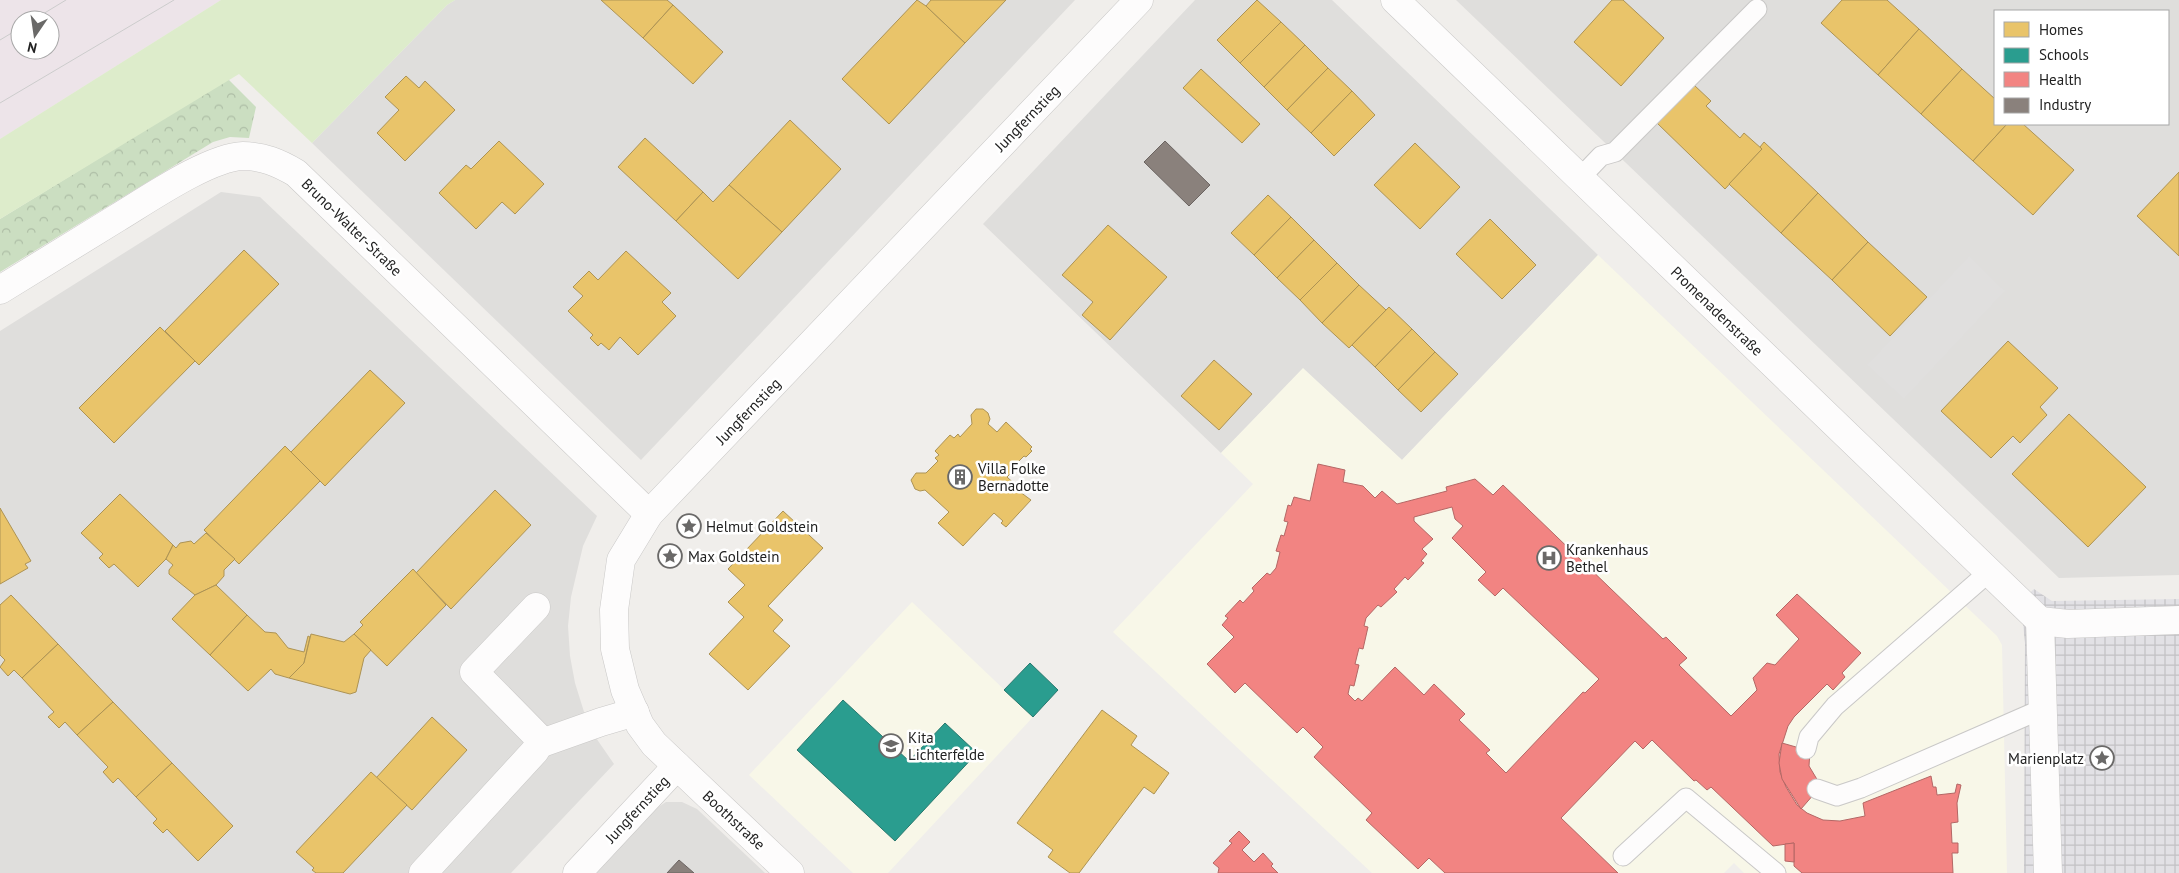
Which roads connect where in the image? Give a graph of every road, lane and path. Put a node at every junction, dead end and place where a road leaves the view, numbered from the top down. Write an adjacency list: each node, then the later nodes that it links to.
1 (1139, 0): 6 (street, Jungfernstieg)
2 (1395, 0): 4 (street, Promenadenstraße)
3 (1757, 8): 4 (lane)
4 (1580, 178): 7 (street, Promenadenstraße)
5 (0, 290): 6 (street, Bruno-Walter-Straße)
6 (649, 514): 12 (street, Jungfernstieg)
7 (1989, 572): 10 (street, Promenadenstraße); 14 (lane)
8 (536, 607): 13 (street)
9 (2179, 620): 10 (street)
10 (2040, 621): 11 (street)
11 (2042, 709): 16 (lane); 22 (street)
12 (635, 712): 13 (street); 15 (street, Jungfernstieg)
13 (539, 744): 18 (street)
14 (1806, 749)
15 (677, 766): 19 (street, Jungfernstieg); 20 (street, Boothstraße)
16 (1817, 789)
17 (1623, 856): 21 (lane)
18 (423, 873)
19 (577, 873)
20 (790, 873)
21 (1776, 873)
22 (2048, 873)

